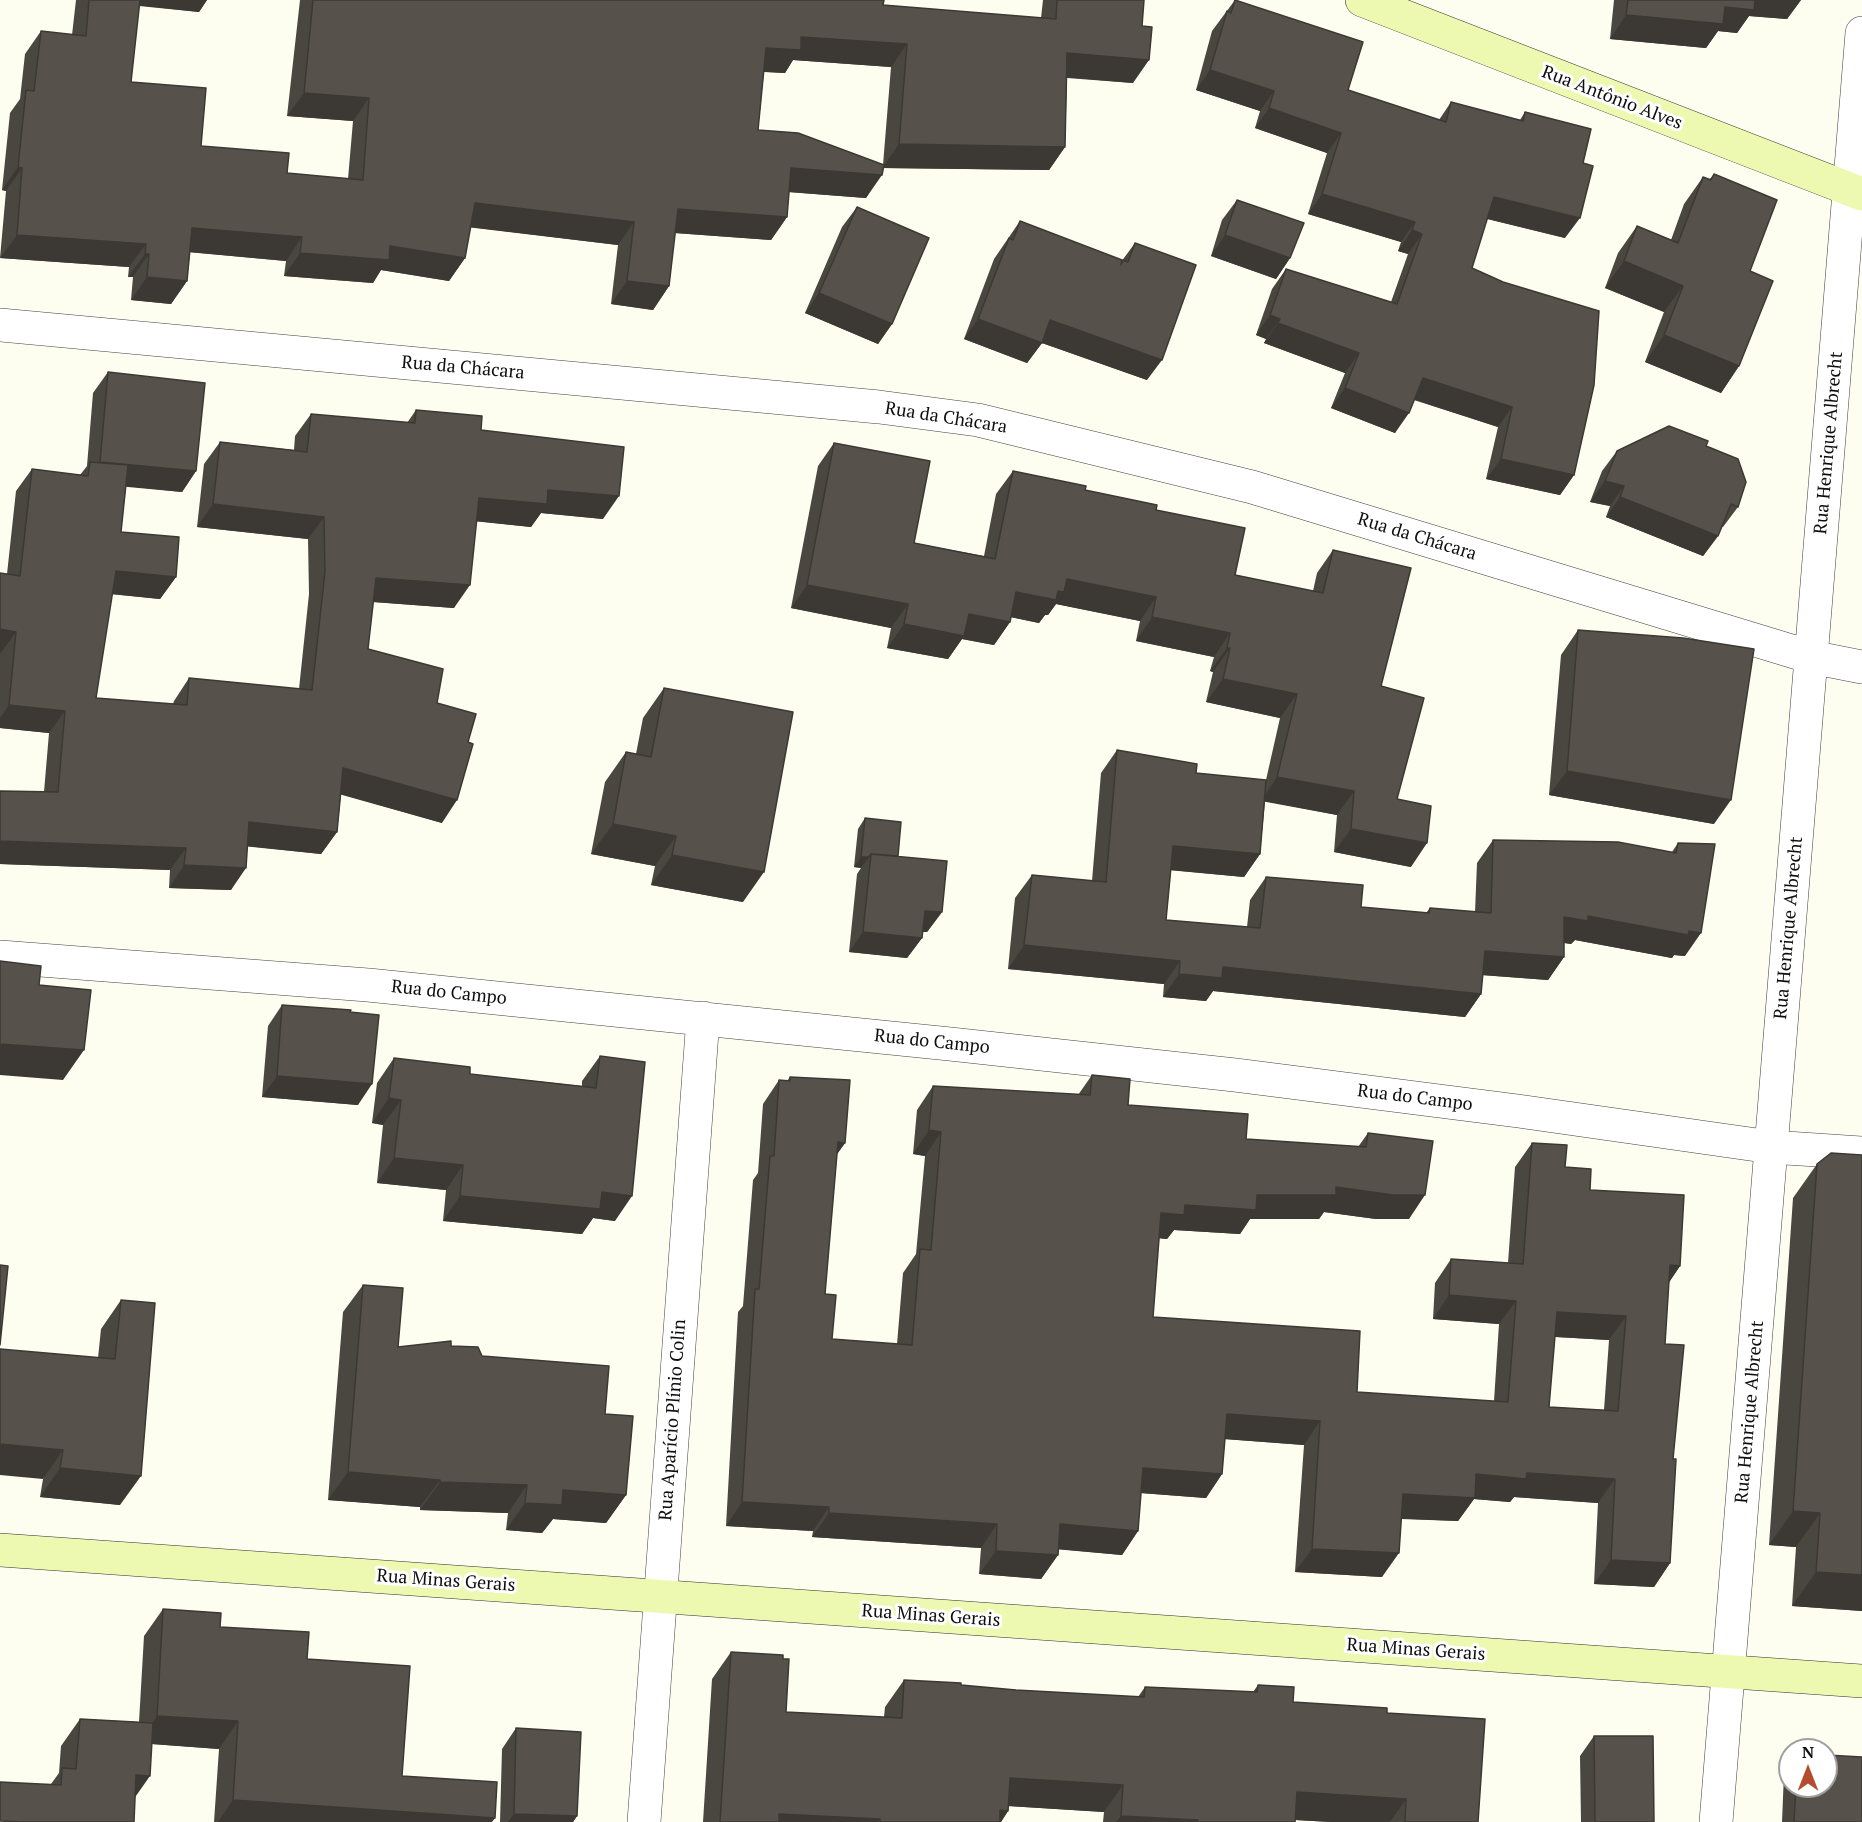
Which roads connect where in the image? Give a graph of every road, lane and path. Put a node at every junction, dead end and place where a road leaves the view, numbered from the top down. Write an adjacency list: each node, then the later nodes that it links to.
1 (1362, 0): 3 (main road, Rua Antônio Alves)
2 (1862, 33): 3 (street, Rua Henrique Albrecht)
3 (1856, 192): 5 (street, Rua Henrique Albrecht)
4 (0, 325): 5 (street, Rua da Chácara)
5 (1811, 657): 6 (street, Rua da Chácara); 9 (street, Rua Henrique Albrecht)
6 (1862, 668)
7 (0, 957): 8 (street, Rua do Campo)
8 (703, 1018): 9 (street, Rua do Campo); 12 (street, Rua Aparício Plínio Colin)
9 (1771, 1147): 10 (street, Rua do Campo); 13 (street, Rua Henrique Albrecht)
10 (1862, 1153)
11 (0, 1550): 12 (main road, Rua Minas Gerais)
12 (660, 1597): 13 (main road, Rua Minas Gerais); 15 (street, Rua Aparício Plínio Colin)
13 (1729, 1672): 14 (main road, Rua Minas Gerais); 16 (street, Rua Henrique Albrecht)
14 (1862, 1681)
15 (644, 1822)
16 (1716, 1822)

